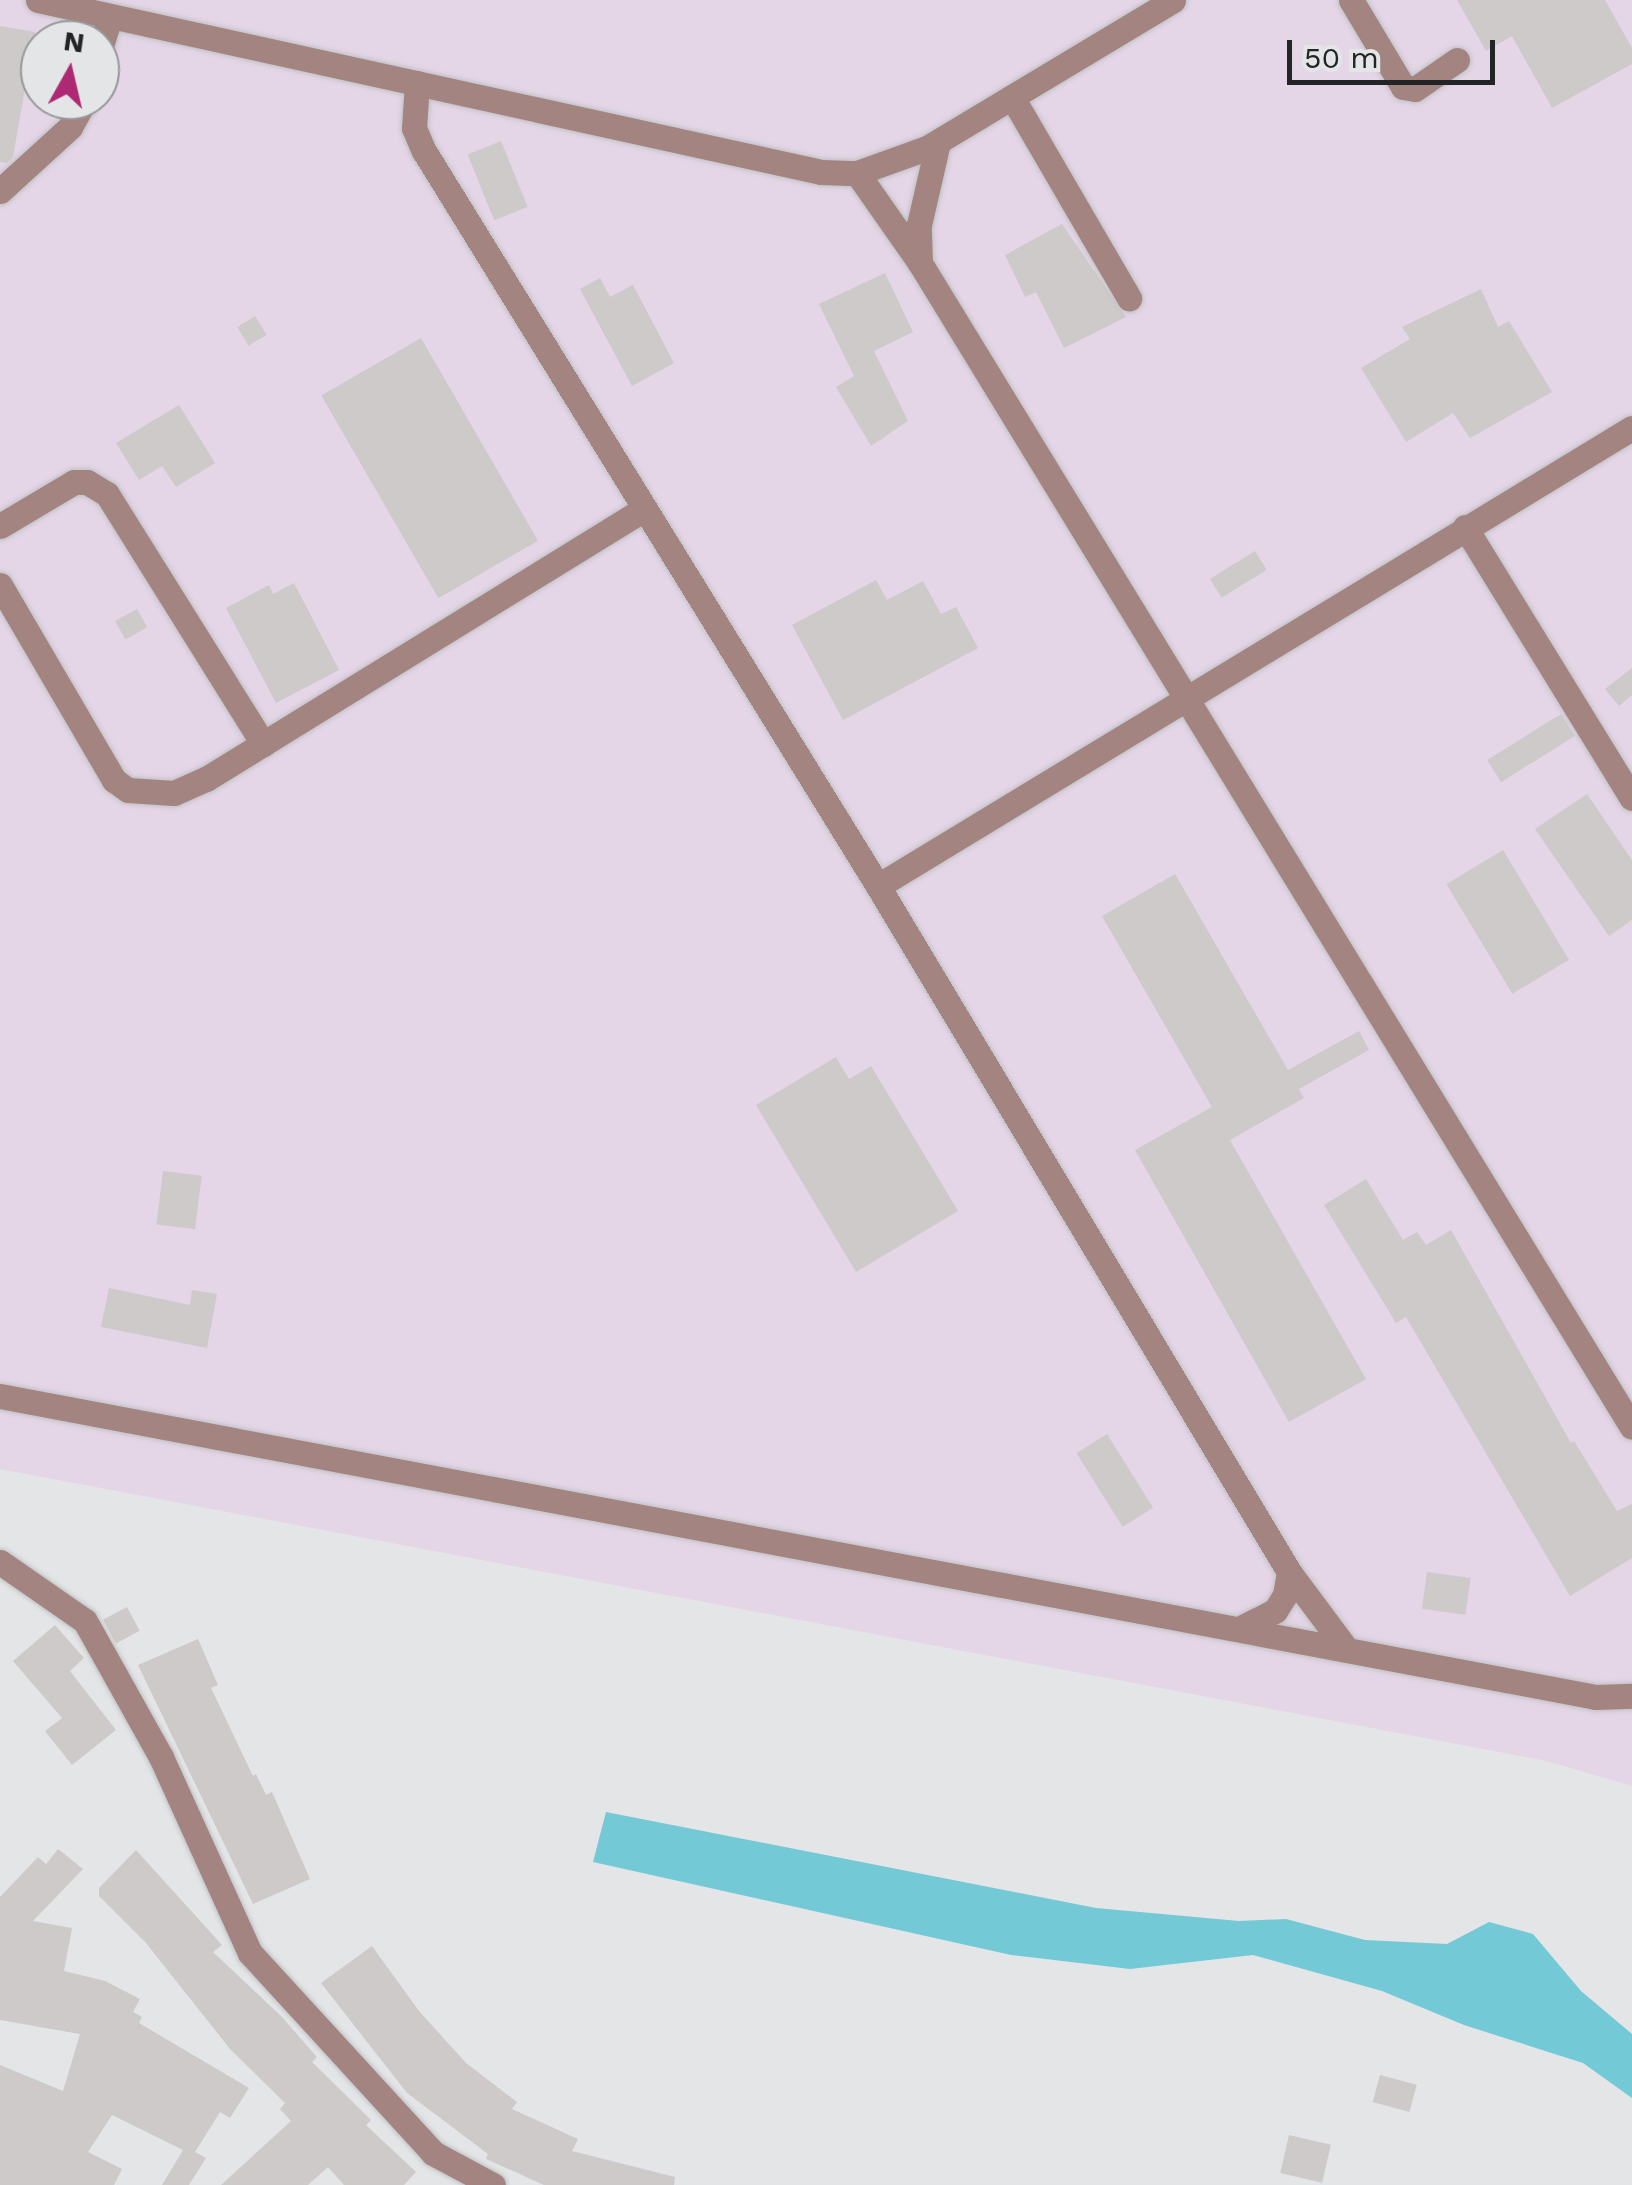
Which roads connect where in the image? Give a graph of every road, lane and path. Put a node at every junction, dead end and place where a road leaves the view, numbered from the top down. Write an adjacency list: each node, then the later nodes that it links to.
1 (38, 0): 4 (street)
2 (1173, 0): 8 (street)
3 (1351, 0): 6 (street)
4 (110, 16): 5 (street); 7 (street)
5 (109, 20)
6 (1457, 60)
7 (417, 83): 11 (street); 16 (street)
8 (1012, 97): 10 (street); 14 (street)
9 (74, 120): 12 (street)
10 (938, 142): 11 (street); 13 (street)
11 (857, 172): 13 (street)
12 (0, 191)
13 (920, 263): 20 (street)
14 (1128, 298)
15 (1632, 428): 18 (street)
16 (644, 509): 21 (street); 23 (street)
17 (0, 526): 21 (street)
18 (1466, 528): 20 (street); 22 (street)
19 (0, 585): 21 (street)
20 (1187, 699): 23 (street); 25 (street)
21 (263, 744)
22 (1632, 798)
23 (878, 886): 27 (street)
24 (0, 1396): 28 (street)
25 (1632, 1426)
26 (0, 1562): 31 (street)
27 (1290, 1572): 28 (street); 29 (street)
28 (1243, 1627): 29 (street)
29 (1345, 1647): 30 (street)
30 (1632, 1696)
31 (494, 2185)

